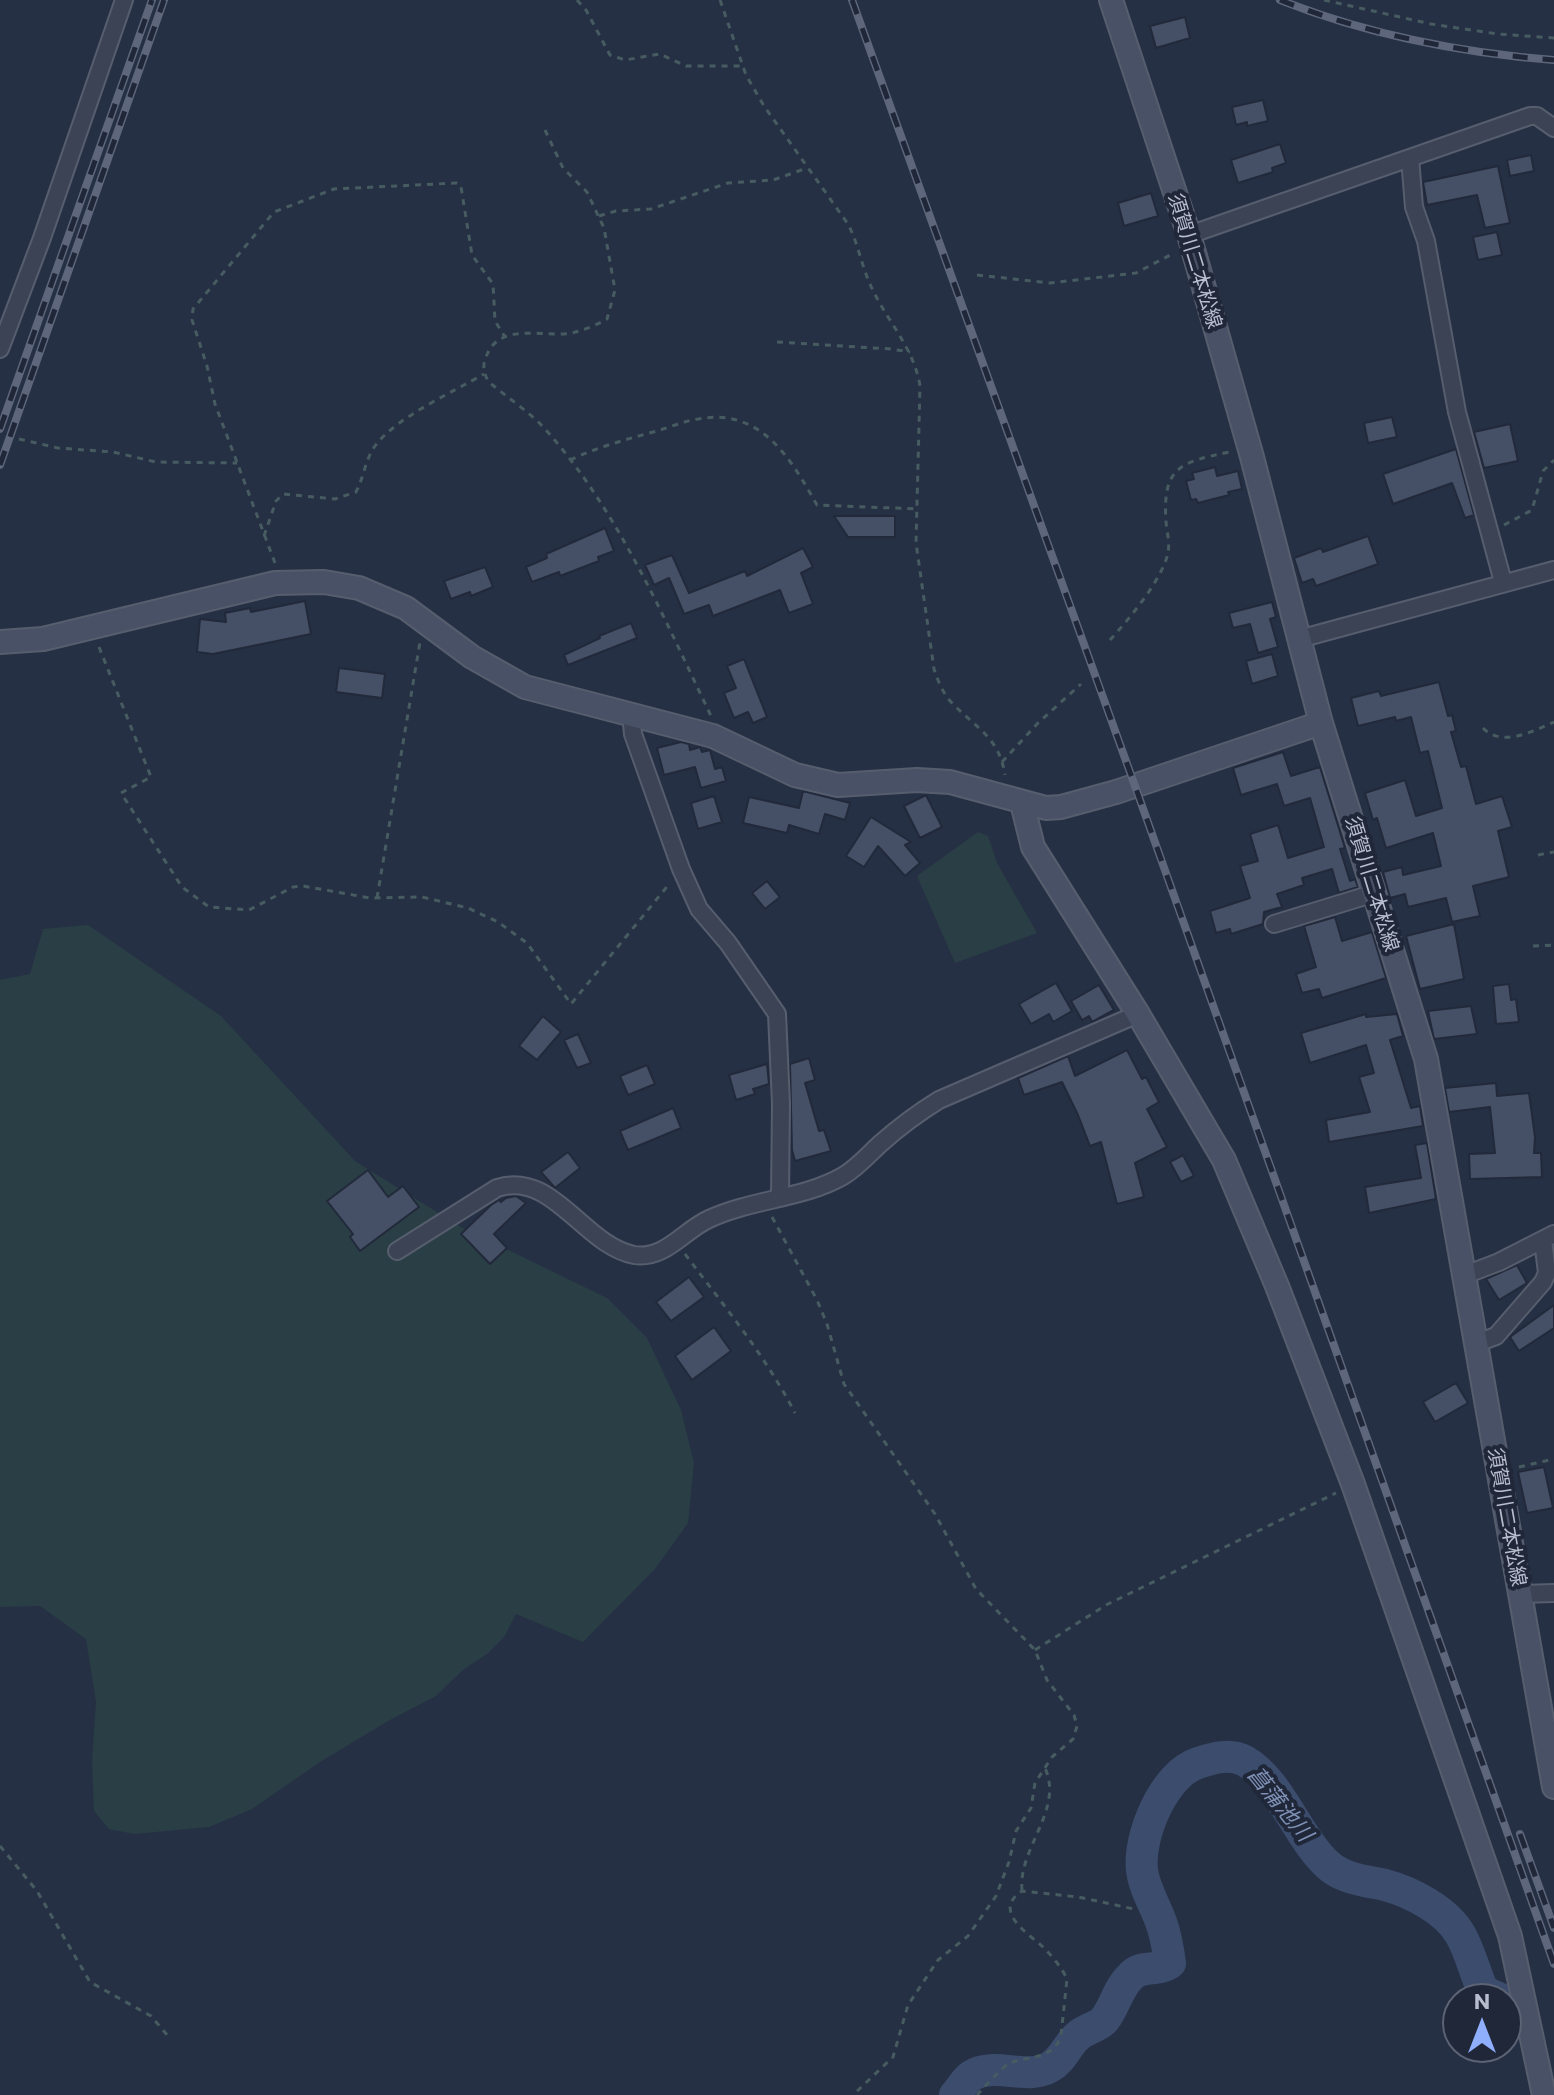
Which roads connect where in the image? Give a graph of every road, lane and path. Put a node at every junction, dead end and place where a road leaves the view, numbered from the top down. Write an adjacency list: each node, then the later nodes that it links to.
1 (124, 0): 17 (street)
2 (577, 0): 7 (path)
3 (720, 0): 7 (path)
4 (1111, 0): 13 (street, 須賀川二本松線)
5 (1324, 0): 6 (path)
6 (1554, 38)
7 (743, 66): 11 (path)
8 (1554, 128): 10 (street)
9 (545, 130): 12 (path)
10 (1410, 158): 13 (street); 26 (street)
11 (807, 168): 12 (path); 18 (path)
12 (599, 216): 15 (path)
13 (1190, 240): 14 (path); 21 (street, 須賀川二本松線)
14 (977, 275)
15 (505, 337): 19 (path); 24 (path)
16 (777, 342): 18 (path)
17 (0, 349)
18 (910, 352): 25 (path)
19 (484, 374): 23 (path); 27 (path)
20 (19, 439): 24 (path)
21 (1249, 448): 33 (street, 須賀川二本松線); 34 (path)
22 (1554, 460): 26 (path)
23 (569, 461): 25 (path); 41 (path)
24 (237, 463): 27 (path)
25 (918, 509): 42 (path)
26 (1489, 531): 30 (street)
27 (264, 536): 29 (path)
28 (1554, 570): 30 (street)
29 (282, 582): 31 (street); 32 (street)
30 (1503, 582): 33 (street)
31 (427, 622): 37 (street); 48 (path)
32 (91, 627): 35 (street); 48 (path)
33 (1299, 639): 39 (street, 須賀川二本松線)
34 (1110, 640)
35 (0, 642)
36 (1081, 684): 42 (path)
37 (631, 713): 41 (street); 46 (street)
38 (1554, 722): 40 (path)
39 (1321, 723): 43 (street); 47 (street, 須賀川二本松線)
40 (1483, 728)
41 (717, 739): 43 (street)
42 (1002, 762): 43 (path)
43 (1015, 801): 52 (street)
44 (1554, 852): 45 (path)
45 (1538, 855)
46 (684, 876): 48 (path); 53 (street)
47 (1375, 893): 49 (street); 57 (street, 須賀川二本松線)
48 (377, 898)
49 (1274, 924)
50 (1554, 945): 51 (path)
51 (1533, 946)
52 (1138, 1014): 53 (street); 62 (street)
53 (780, 1196): 55 (street); 65 (path)
54 (1548, 1237): 57 (street); 58 (street)
55 (675, 1242): 56 (street); 59 (path)
56 (397, 1251)
57 (1465, 1275): 58 (street, 須賀川二本松線)
58 (1477, 1343): 61 (street, 須賀川二本松線)
59 (795, 1413)
60 (1554, 1459): 61 (path)
61 (1499, 1471): 64 (street, 須賀川二本松線)
62 (1353, 1484): 65 (path); 74 (street)
63 (1554, 1593): 64 (street)
64 (1521, 1594): 67 (street, 須賀川二本松線)
65 (1035, 1650): 66 (path)
66 (1045, 1768): 69 (path); 72 (path)
67 (1554, 1787)
68 (0, 1846): 71 (path)
69 (1022, 1891): 70 (path); 73 (path)
70 (1134, 1909)
71 (168, 2036)
72 (853, 2095)
73 (977, 2095)
74 (1544, 2095)

